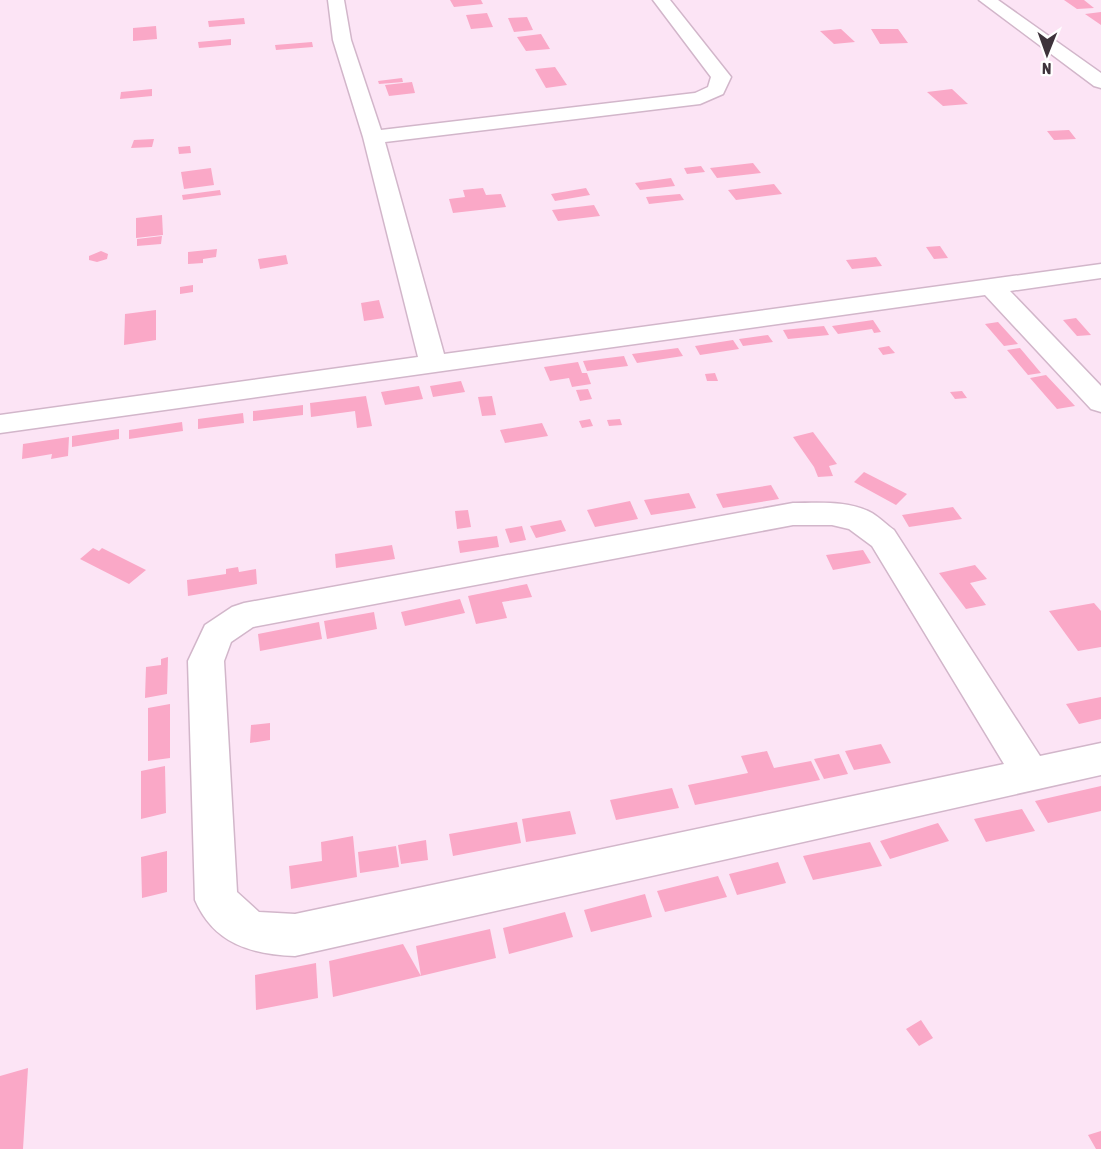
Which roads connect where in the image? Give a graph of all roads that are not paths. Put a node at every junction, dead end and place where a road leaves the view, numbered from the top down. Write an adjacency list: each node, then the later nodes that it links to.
1 (336, 0): 5 (street)
2 (661, 0): 5 (street)
3 (987, 0): 4 (street)
4 (1101, 82)
5 (373, 137): 8 (street)
6 (1101, 271): 7 (street)
7 (993, 288): 8 (street); 9 (street)
8 (432, 364): 10 (street)
9 (1101, 403)
10 (0, 424)
11 (1101, 759): 12 (street)
12 (1031, 775): 12 (street)

